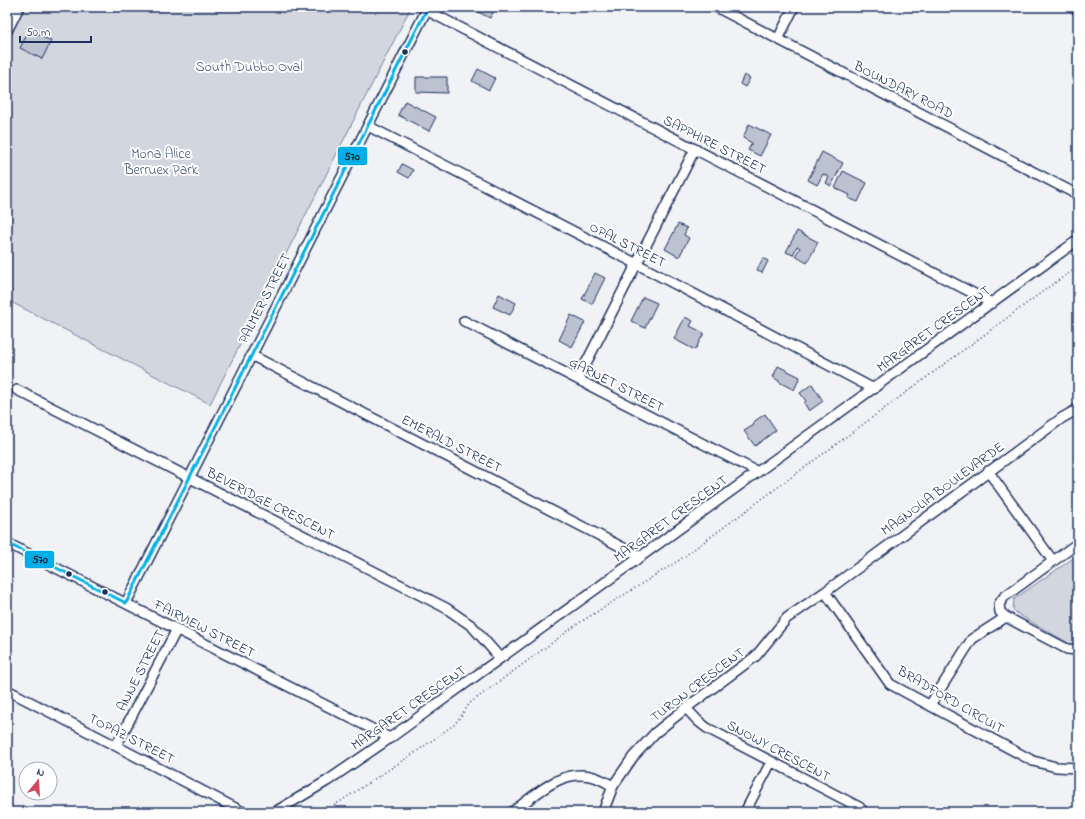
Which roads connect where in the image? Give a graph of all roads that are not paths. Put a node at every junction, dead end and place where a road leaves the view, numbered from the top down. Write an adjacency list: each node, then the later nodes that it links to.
1 (19, 7): 7 (street)
2 (716, 7): 8 (street, BOUNDARY ROAD)
3 (794, 7): 8 (street)
4 (1073, 7): 6 (street)
5 (427, 8): 9 (street, PALMER STREET); 10 (street, SAPPHIRE STREET)
6 (1078, 10)
7 (7, 31)
8 (778, 39): 11 (street, BOUNDARY ROAD)
9 (368, 126): 13 (street, OPAL STREET); 16 (street, PALMER STREET)
10 (695, 149): 13 (street); 14 (street, SAPPHIRE STREET)
11 (1078, 195)
12 (1078, 240): 14 (street, MARGARET CRESCENT)
13 (637, 264): 17 (street); 18 (street, OPAL STREET)
14 (992, 303): 18 (street, MARGARET CRESCENT)
15 (464, 321): 17 (street, GARNET STREET)
16 (251, 355): 23 (street, PALMER STREET); 26 (street, EMERALD STREET)
17 (578, 379): 22 (street, GARNET STREET)
18 (874, 389): 22 (street, MARGARET CRESCENT)
19 (17, 390): 23 (street, BEVERIDGE CRESCENT)
20 (1078, 408): 21 (street, MAGNOLIA BOULEVARDE)
21 (988, 471): 27 (street); 28 (street, MAGNOLIA BOULEVARDE)
22 (758, 472): 26 (street, MARGARET CRESCENT)
23 (189, 477): 29 (street, PALMER STREET); 33 (street, BEVERIDGE CRESCENT)
24 (7, 543): 29 (street, FAIRVIEW STREET)
25 (1078, 543): 27 (street)
26 (641, 557): 33 (street, MARGARET CRESCENT)
27 (1053, 561): 30 (street)
28 (825, 592): 35 (street, BRADFORD CIRCUIT); 36 (street, TURON CRESCENT)
29 (126, 603): 31 (street, FAIRVIEW STREET)
30 (1006, 617): 32 (street); 35 (street)
31 (177, 629): 37 (street, FAIRVIEW STREET); 38 (street, ANNE STREET)
32 (1078, 650)
33 (500, 658): 37 (street, MARGARET CRESCENT)
34 (7, 690): 38 (street, TOPAZ STREET)
35 (930, 705): 40 (street, BRADFORD CIRCUIT)
36 (686, 708): 39 (street, SNOWY CRESCENT); 41 (street, TURON CRESCENT)
37 (390, 738): 43 (street, MARGARET CRESCENT)
38 (116, 746): 42 (street, TOPAZ STREET)
39 (771, 762): 46 (street); 47 (street, SNOWY CRESCENT)
40 (1078, 768)
41 (614, 786): 44 (street); 45 (street, TURON CRESCENT)
42 (243, 812)
43 (275, 812)
44 (512, 812)
45 (603, 812)
46 (745, 812)
47 (864, 812)

